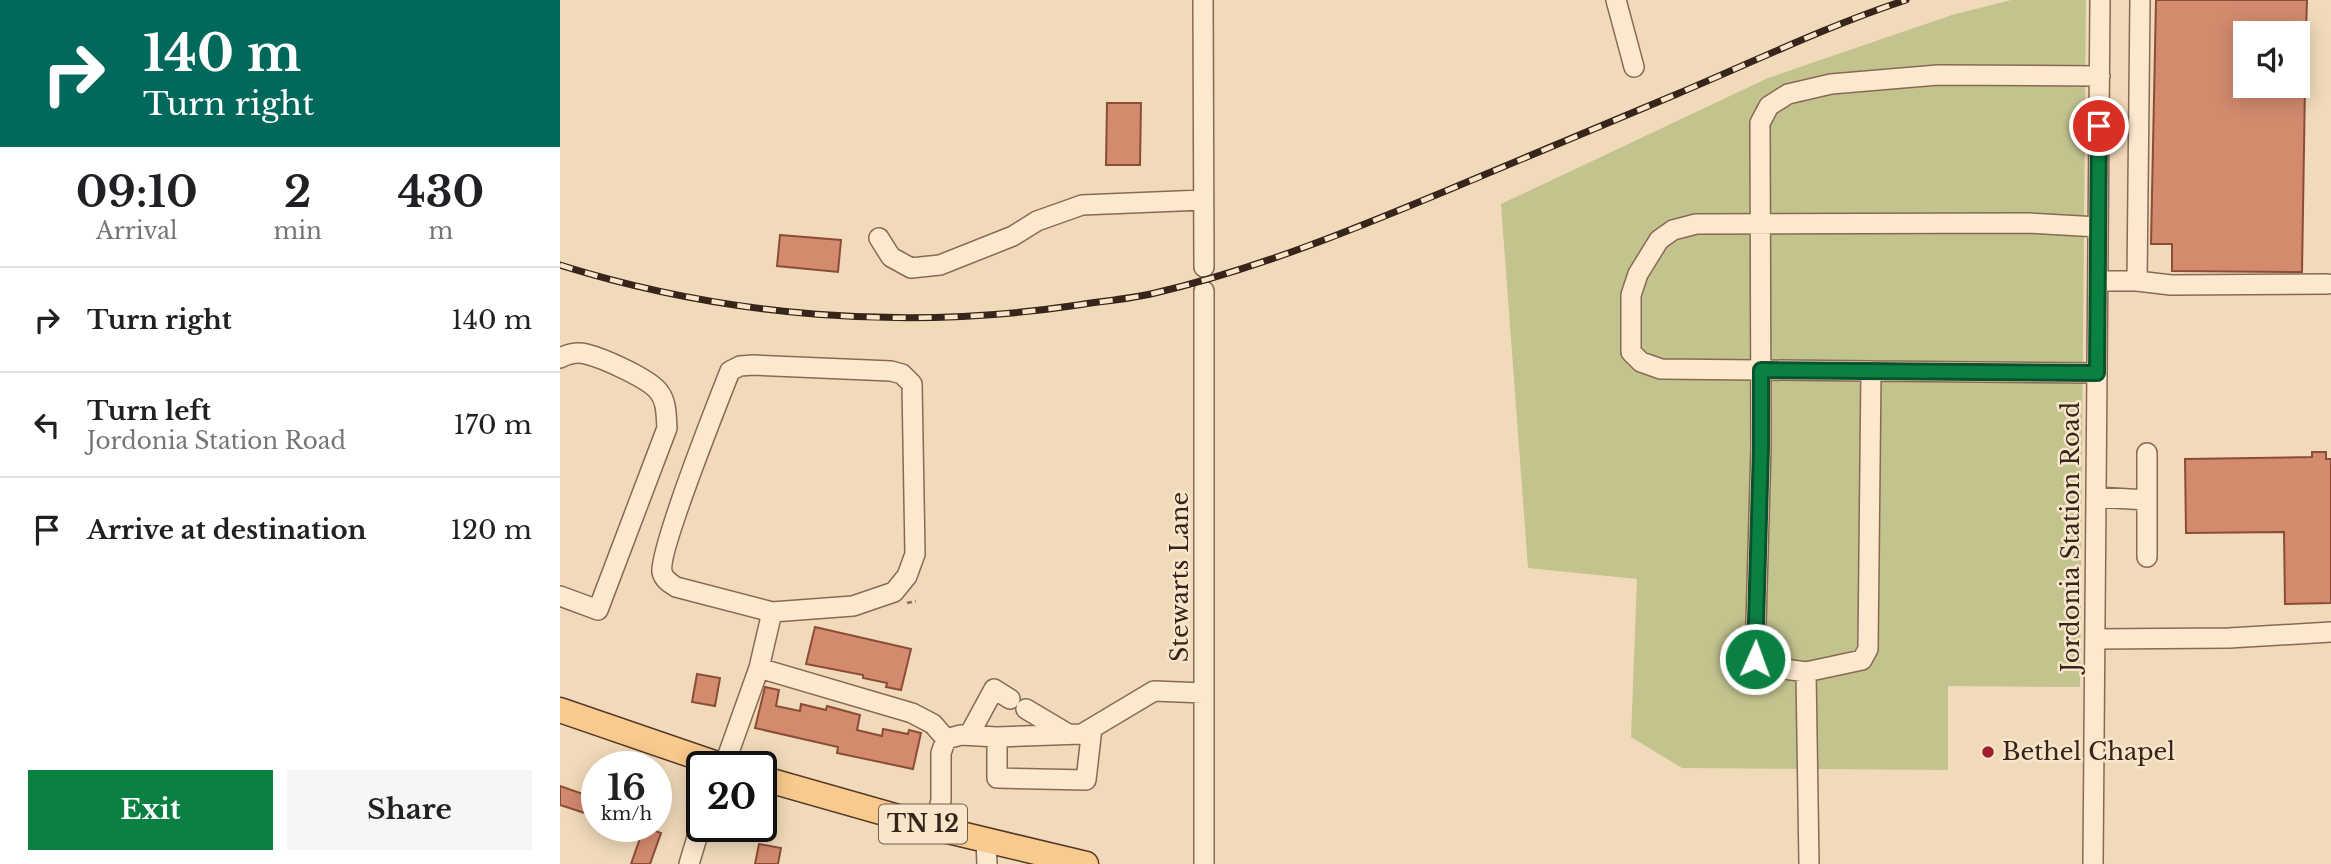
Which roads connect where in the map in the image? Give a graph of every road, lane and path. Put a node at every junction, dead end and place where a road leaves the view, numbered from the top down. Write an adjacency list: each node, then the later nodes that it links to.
1 (1203, 0): 7 (street)
2 (1616, 0): 5 (street)
3 (2100, 0): 6 (street, Jordonia Station Road)
4 (2140, 0): 13 (street)
5 (1634, 67)
6 (2100, 76): 8 (street); 9 (street, Jordonia Station Road)
7 (1203, 200): 10 (street); 11 (street)
8 (1762, 224): 9 (street); 17 (street); 17 (street)
9 (2098, 227): 12 (street, Jordonia Station Road)
10 (879, 238)
11 (1204, 267)
12 (2098, 281): 13 (street); 19 (street, Jordonia Station Road)
13 (2137, 281): 14 (street)
14 (2328, 285)
15 (1204, 291): 30 (street, Stewarts Lane)
16 (560, 358): 24 (street)
17 (1761, 370): 18 (street); 29 (street)
18 (1871, 371): 19 (street); 29 (street)
19 (2097, 373): 21 (street, Jordonia Station Road)
20 (2147, 453): 22 (street)
21 (2096, 497): 22 (street); 27 (street, Jordonia Station Road)
22 (2147, 500): 23 (street)
23 (2147, 558)
24 (560, 596)
25 (772, 612): 25 (street); 28 (street)
26 (2331, 632): 27 (street)
27 (2095, 639): 47 (street, Jordonia Station Road)
28 (759, 668): 36 (street); 37 (street)
29 (1806, 672): 46 (street)
30 (1204, 693): 32 (street); 45 (street, Stewarts Lane)
31 (560, 710): 38 (main road)
32 (1092, 728): 33 (street); 35 (street)
33 (1069, 734): 34 (street); 35 (street)
34 (969, 735): 35 (street); 36 (street)
35 (997, 737)
36 (946, 739): 40 (street)
37 (727, 751)
38 (686, 754)
39 (777, 783): 40 (main road, TN 12)
40 (935, 827): 42 (main road, TN 12)
41 (696, 842): 43 (street)
42 (986, 852): 44 (main road, TN 12)
43 (689, 864)
44 (1086, 864)
45 (1204, 864)
46 (1809, 864)
47 (2093, 864)

